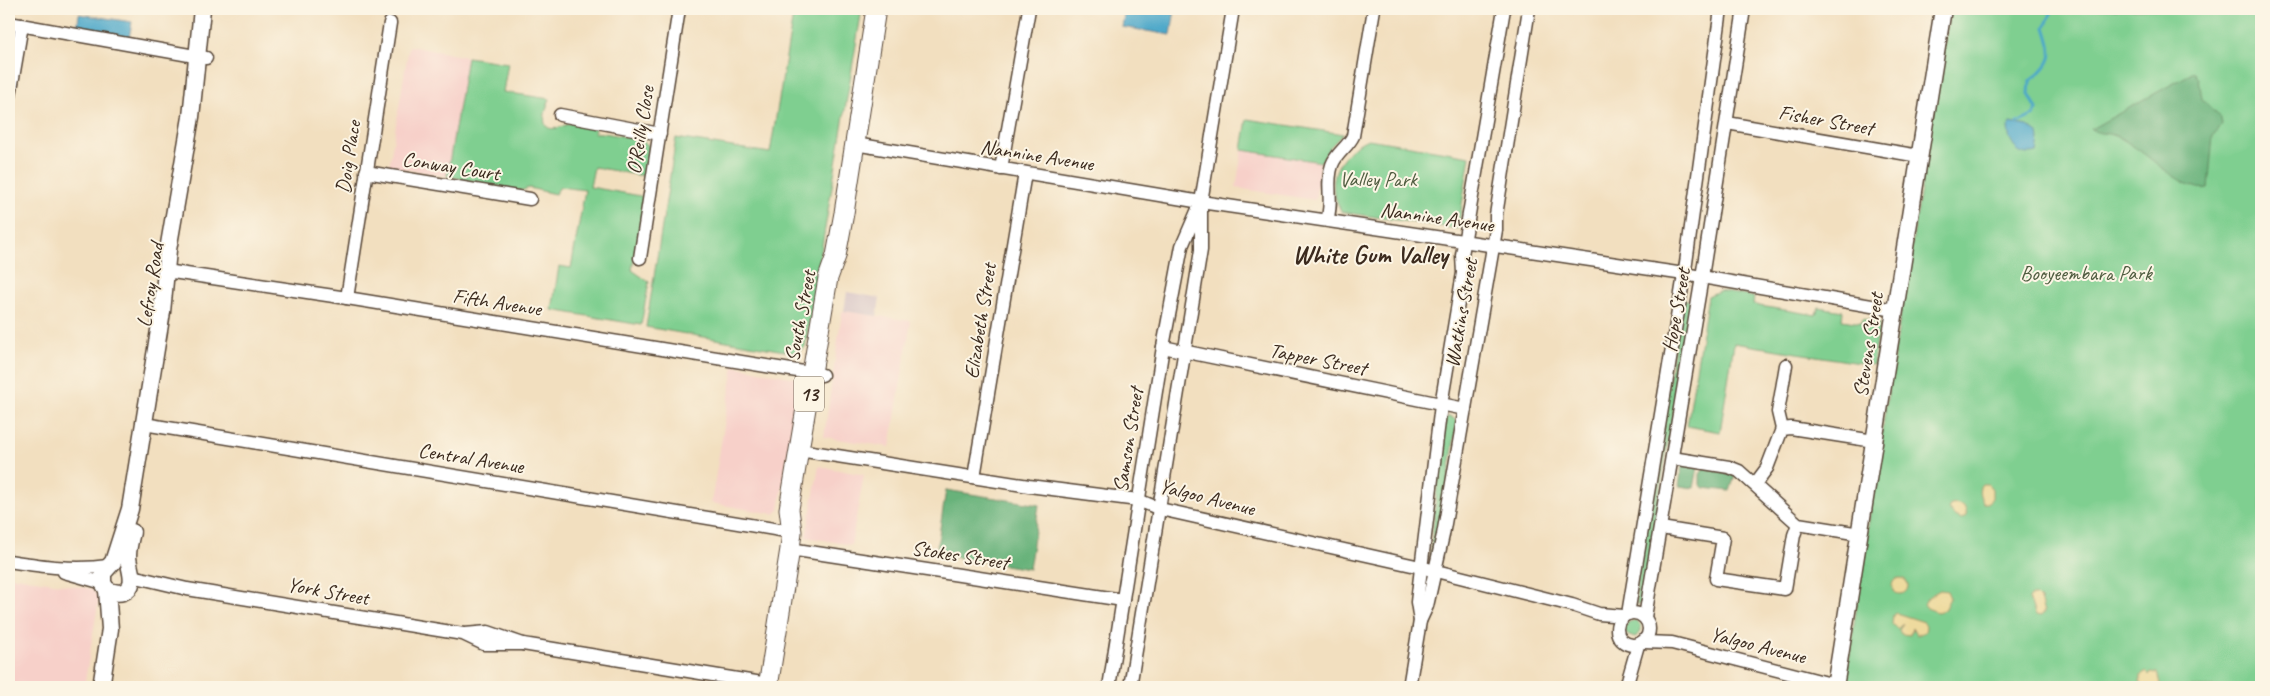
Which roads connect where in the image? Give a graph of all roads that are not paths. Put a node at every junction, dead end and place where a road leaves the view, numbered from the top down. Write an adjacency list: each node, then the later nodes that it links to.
1 (202, 9): 16 (street, Lefroy Road)
2 (210, 9): 16 (street, Lefroy Road)
3 (679, 9): 20 (street, O'Reilly Close)
4 (876, 9): 21 (main road, South Street / 13)
5 (1029, 9): 23 (street)
6 (1233, 9): 27 (street, Samson Street)
7 (1374, 9): 28 (street)
8 (1504, 9): 29 (street, Watkins Street)
9 (1529, 9): 30 (street, Watkins Street)
10 (1722, 9): 33 (street, Hope Street)
11 (1744, 9): 19 (street, Hope Street)
12 (1943, 9): 22 (street, Stevens Street)
13 (9, 23): 15 (street)
14 (390, 23): 24 (street, Doig Place)
15 (22, 25): 16 (street); 17 (street)
16 (202, 58): 32 (street, Lefroy Road)
17 (9, 101)
18 (560, 115): 20 (street)
19 (1726, 123): 22 (street, Fisher Street); 34 (street, Hope Street)
20 (660, 134): 31 (street, O'Reilly Close)
21 (855, 144): 23 (street, Nannine Avenue); 40 (main road, South Street / 13)
22 (1918, 156): 36 (street, Stevens Street)
23 (1001, 169): 25 (street, Nannine Avenue)
24 (366, 172): 26 (street, Conway Court); 35 (street, Doig Place)
25 (1025, 173): 27 (street, Nannine Avenue); 48 (street, Elizabeth Street)
26 (530, 199)
27 (1201, 202): 28 (street, Nannine Avenue); 37 (street, Samson Street); 38 (street, Samson Street)
28 (1327, 220): 29 (street, Nannine Avenue)
29 (1465, 241): 30 (street, Nannine Avenue); 41 (street, Watkins Street)
30 (1493, 245): 33 (street, Nannine Avenue); 42 (street, Watkins Street)
31 (640, 258)
32 (170, 272): 35 (street, Fifth Avenue); 43 (street, Lefroy Road)
33 (1684, 274): 34 (street, Nannine Avenue); 63 (street, Hope Street)
34 (1702, 277): 36 (street, Nannine Avenue); 47 (street, Hope Street)
35 (346, 298): 40 (street, Fifth Avenue)
36 (1895, 310): 45 (street, Stevens Street)
37 (1163, 348): 38 (street, Tapper Street); 50 (street, Samson Street)
38 (1184, 352): 41 (street, Tapper Street); 51 (street, Samson Street)
39 (1786, 365): 44 (street)
40 (817, 374): 46 (main road, South Street / 13)
41 (1441, 405): 42 (street, Tapper Street); 57 (street, Watkins Street)
42 (1465, 408): 59 (street, Watkins Street)
43 (147, 425): 55 (street, Central Avenue); 60 (street, Lefroy Road)
44 (1782, 429): 45 (street); 49 (street)
45 (1874, 441): 54 (street, Stevens Street)
46 (805, 450): 48 (street, Yalgoo Avenue); 55 (main road, South Street / 13)
47 (1672, 458): 49 (street); 53 (street, Hope Street)
48 (974, 477): 50 (street, Yalgoo Avenue)
49 (1755, 484): 52 (street)
50 (1138, 500): 51 (street, Yalgoo Avenue); 61 (street, Samson Street)
51 (1160, 509): 57 (street, Yalgoo Avenue); 75 (street, Samson Street)
52 (1798, 524): 53 (street); 54 (street)
53 (1660, 528): 64 (street, Hope Street)
54 (1860, 534): 71 (street, Stevens Street)
55 (791, 540): 61 (street, Stokes Street); 70 (main road, South Street / 13)
56 (9, 561): 58 (street, York Street)
57 (1420, 567): 59 (street, Yalgoo Avenue); 65 (street, Watkins Street)
58 (49, 568): 60 (street, York Street); 60 (street, York Street)
59 (1435, 572): 62 (street, Yalgoo Avenue); 65 (street, Watkins Street)
60 (118, 578): 70 (street, York Street); 72 (street, Lefroy Road); 73 (street, Lefroy Road)
61 (1123, 600): 74 (street, Samson Street)
62 (1599, 614): 63 (street, Yalgoo Avenue); 66 (street, Yalgoo Avenue)
63 (1626, 615): 64 (street); 66 (street)
64 (1645, 617): 67 (street)
65 (1420, 621): 76 (street, Watkins Street)
66 (1617, 630): 68 (street)
67 (1644, 639): 68 (street); 69 (street); 71 (street, Yalgoo Avenue)
68 (1624, 643): 69 (street)
69 (1626, 684)
70 (768, 686)
71 (1835, 686)
72 (102, 687)
73 (108, 687)
74 (1109, 687)
75 (1130, 687)
76 (1409, 687)

